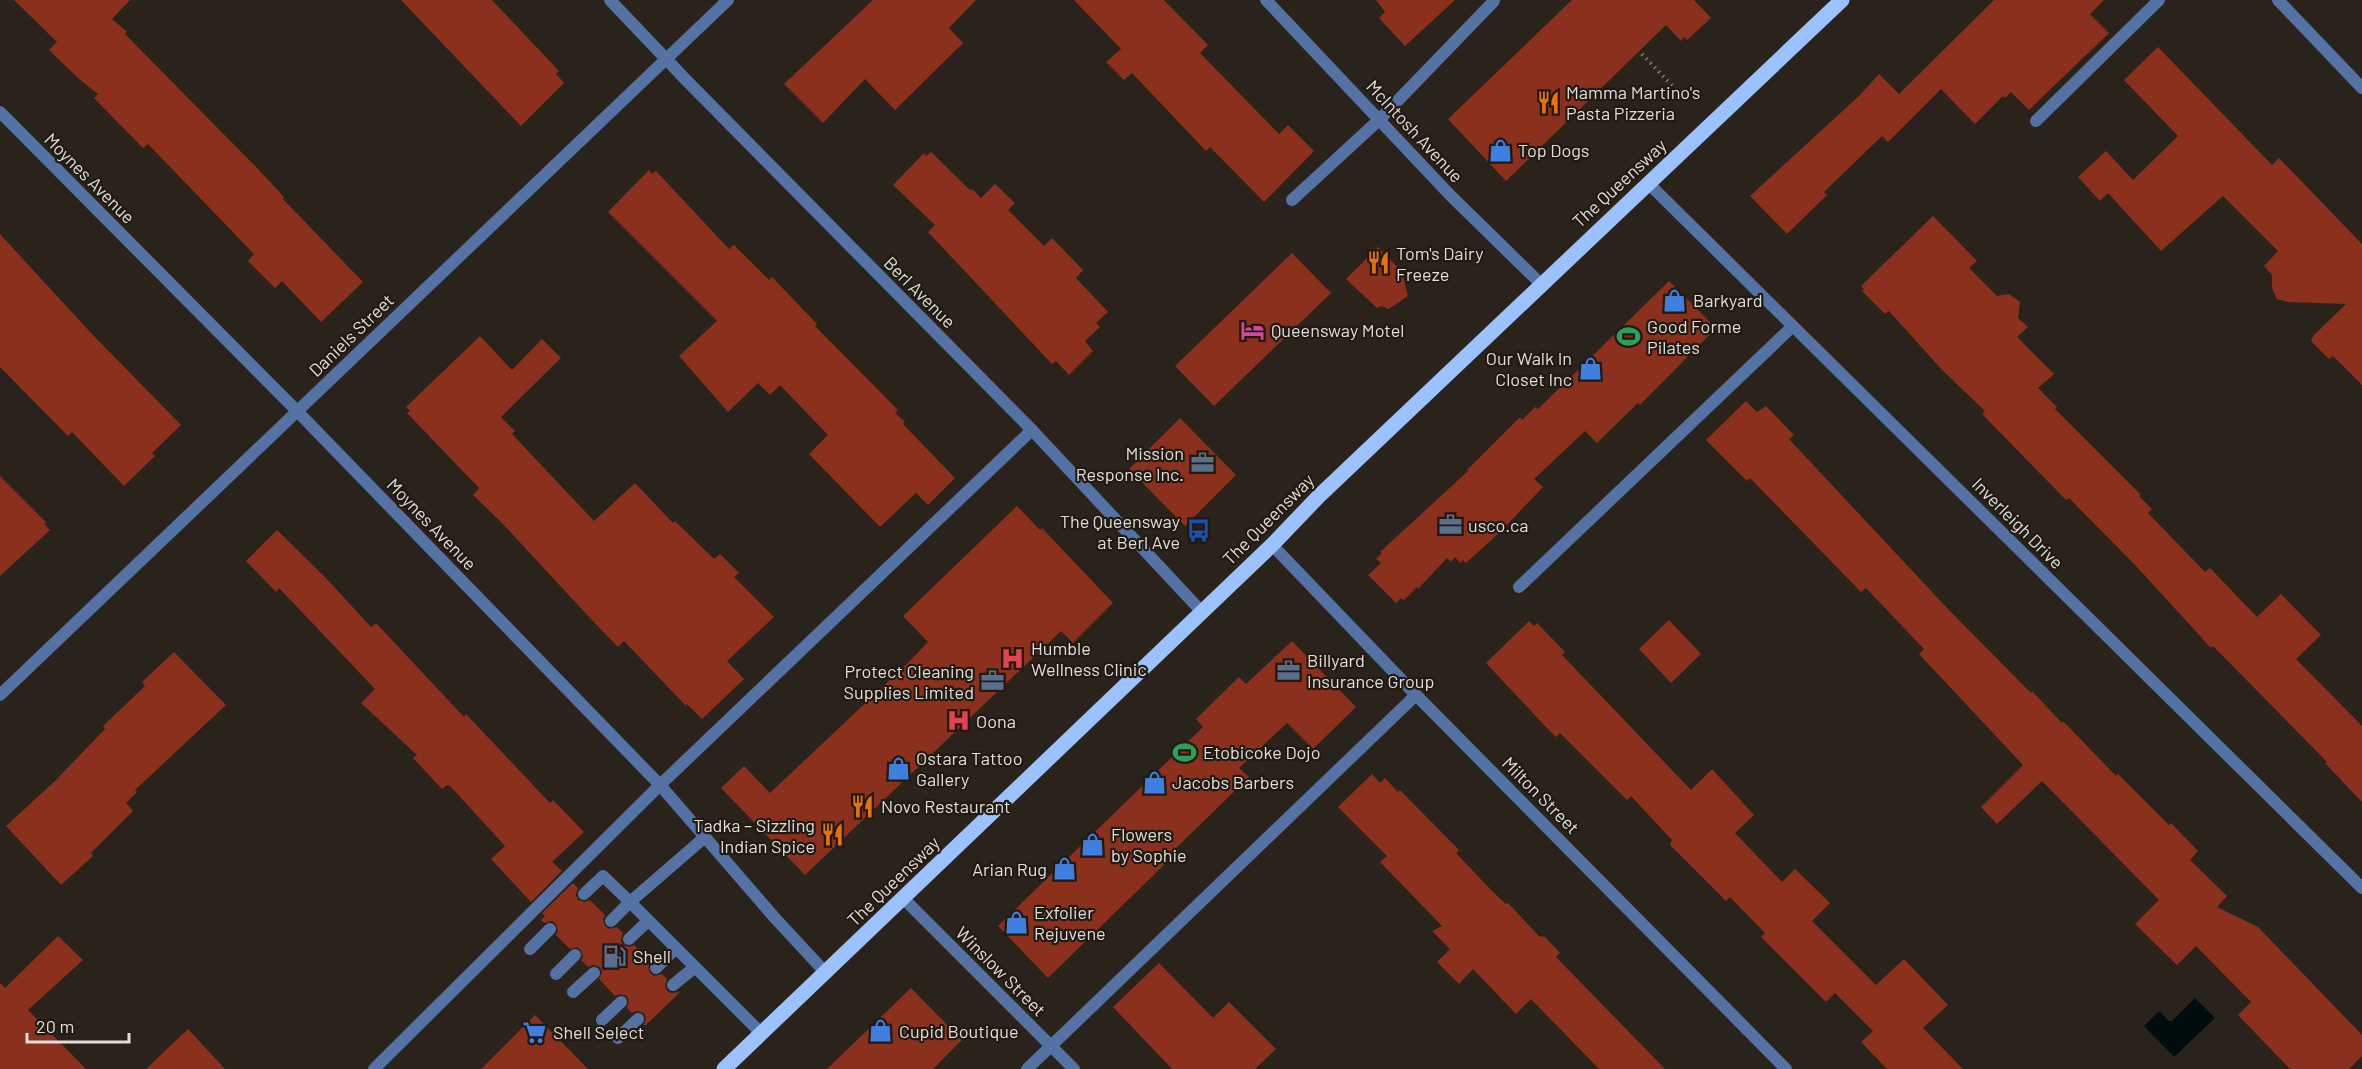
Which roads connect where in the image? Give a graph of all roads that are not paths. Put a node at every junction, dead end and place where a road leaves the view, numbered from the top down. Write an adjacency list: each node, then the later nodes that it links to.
1 (610, 0): 8 (street, Berl Avenue)
2 (728, 0): 8 (street, Daniels Street)
3 (1266, 0): 11 (street, McIntosh Avenue)
4 (1842, 0): 13 (main road, The Queensway)
5 (2159, 0): 12 (street)
6 (2278, 0): 9 (street)
7 (1494, 1): 11 (street)
8 (666, 59): 17 (street, Daniels Street); 18 (street, Berl Avenue)
9 (2362, 88)
10 (0, 112): 17 (street, Moynes Avenue)
11 (1380, 119): 14 (street); 15 (street, McIntosh Avenue)
12 (2036, 121)
13 (1648, 183): 15 (main road, The Queensway); 16 (street, Inverleigh Drive)
14 (1292, 200)
15 (1541, 285): 19 (main road, The Queensway)
16 (1793, 326): 20 (street); 26 (street, Inverleigh Drive)
17 (297, 411): 22 (street, Daniels Street); 24 (street, Moynes Avenue)
18 (1032, 430): 21 (street, Berl Avenue); 24 (street)
19 (1272, 545): 21 (main road, The Queensway); 23 (street, Milton Street)
20 (1519, 587)
21 (1202, 612): 28 (main road, The Queensway)
22 (0, 694)
23 (1416, 695): 49 (street); 54 (street, Milton Street)
24 (660, 785): 25 (street, Moynes Avenue); 50 (street)
25 (705, 837): 29 (street); 39 (street, Moynes Avenue)
26 (2362, 888)
27 (584, 894): 29 (street)
28 (903, 898): 39 (main road, The Queensway); 49 (street, Winslow Street)
29 (630, 902): 30 (street); 31 (street)
30 (611, 921)
31 (648, 921): 33 (street); 34 (street)
32 (550, 928): 35 (street)
33 (629, 939)
34 (676, 948): 37 (street); 38 (street)
35 (530, 949)
36 (575, 955): 41 (street)
37 (694, 967): 42 (street); 47 (street)
38 (657, 968)
39 (825, 972): 47 (main road, The Queensway)
40 (594, 973): 43 (street)
41 (556, 974)
42 (673, 985)
43 (573, 992)
44 (621, 1002): 46 (street)
45 (638, 1019): 48 (street)
46 (602, 1020)
47 (761, 1033): 51 (main road, The Queensway)
48 (618, 1038)
49 (1051, 1046): 52 (street); 53 (street, Winslow Street)
50 (374, 1069)
51 (724, 1069)
52 (1027, 1069)
53 (1074, 1069)
54 (1786, 1069)

